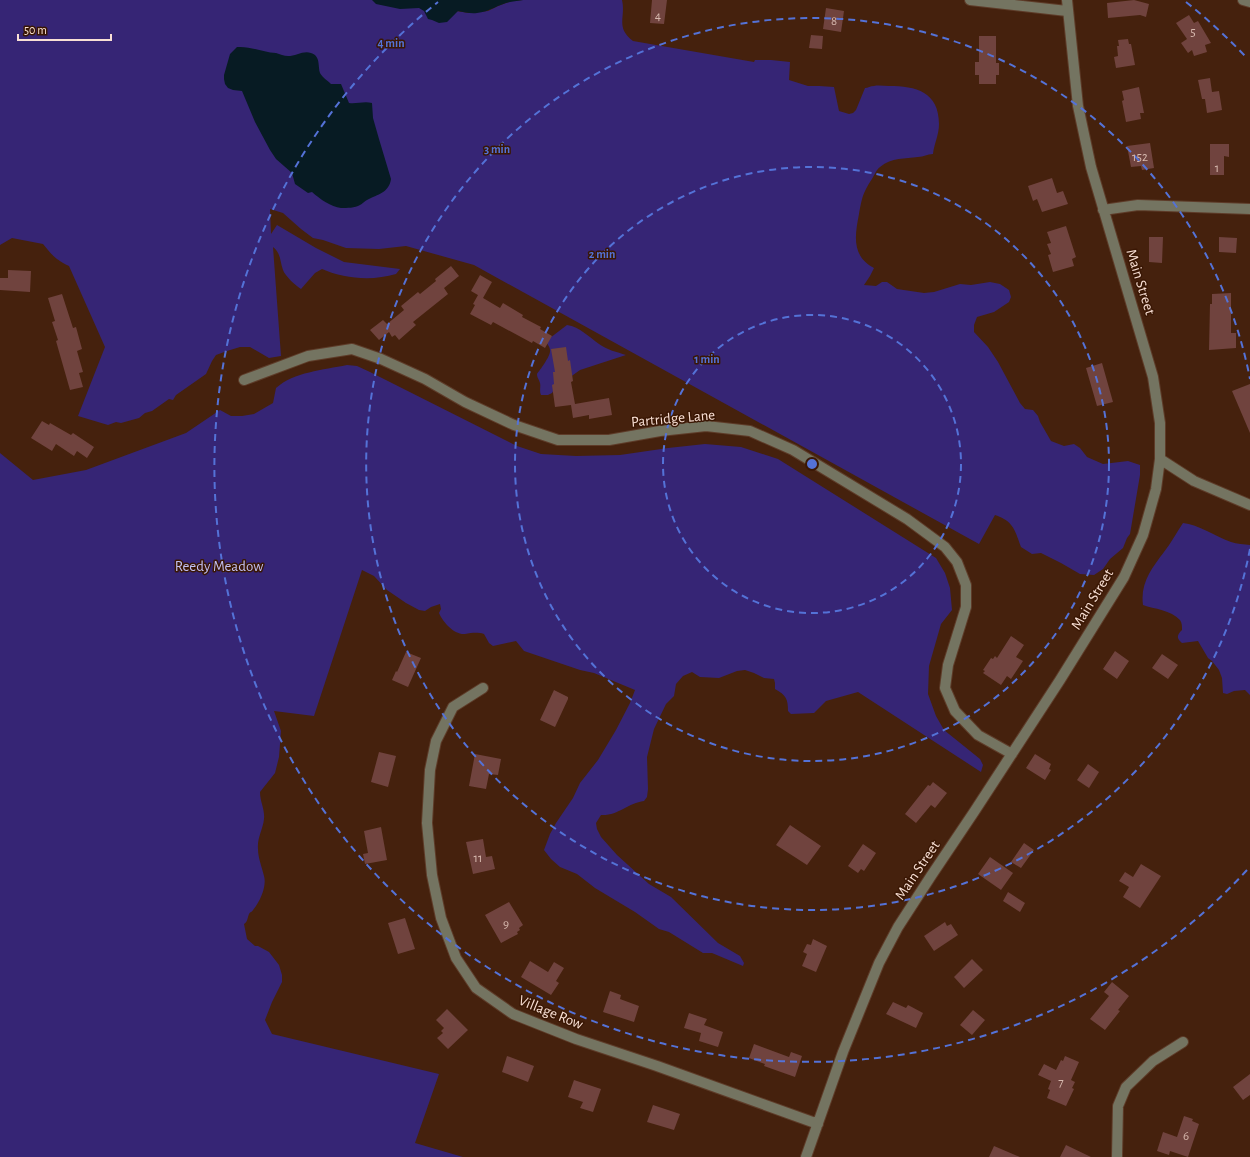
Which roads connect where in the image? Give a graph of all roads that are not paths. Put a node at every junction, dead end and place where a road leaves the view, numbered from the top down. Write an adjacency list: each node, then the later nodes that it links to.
1 (970, 0): 5 (street)
2 (1067, 0): 5 (street, Main Street)
3 (1243, 0): 4 (street)
4 (1250, 2)
5 (1067, 11): 7 (street, Main Street)
6 (1250, 209): 7 (street)
7 (1103, 210): 9 (street, Main Street)
8 (244, 380): 12 (street, Partridge Lane)
9 (1160, 459): 10 (street); 12 (street, Main Street)
10 (1250, 505)
11 (483, 688): 14 (street, Village Row)
12 (1012, 754): 14 (street, Main Street)
13 (1183, 1042): 16 (street)
14 (818, 1124): 15 (street, Main Street)
15 (806, 1157)
16 (1117, 1157)

